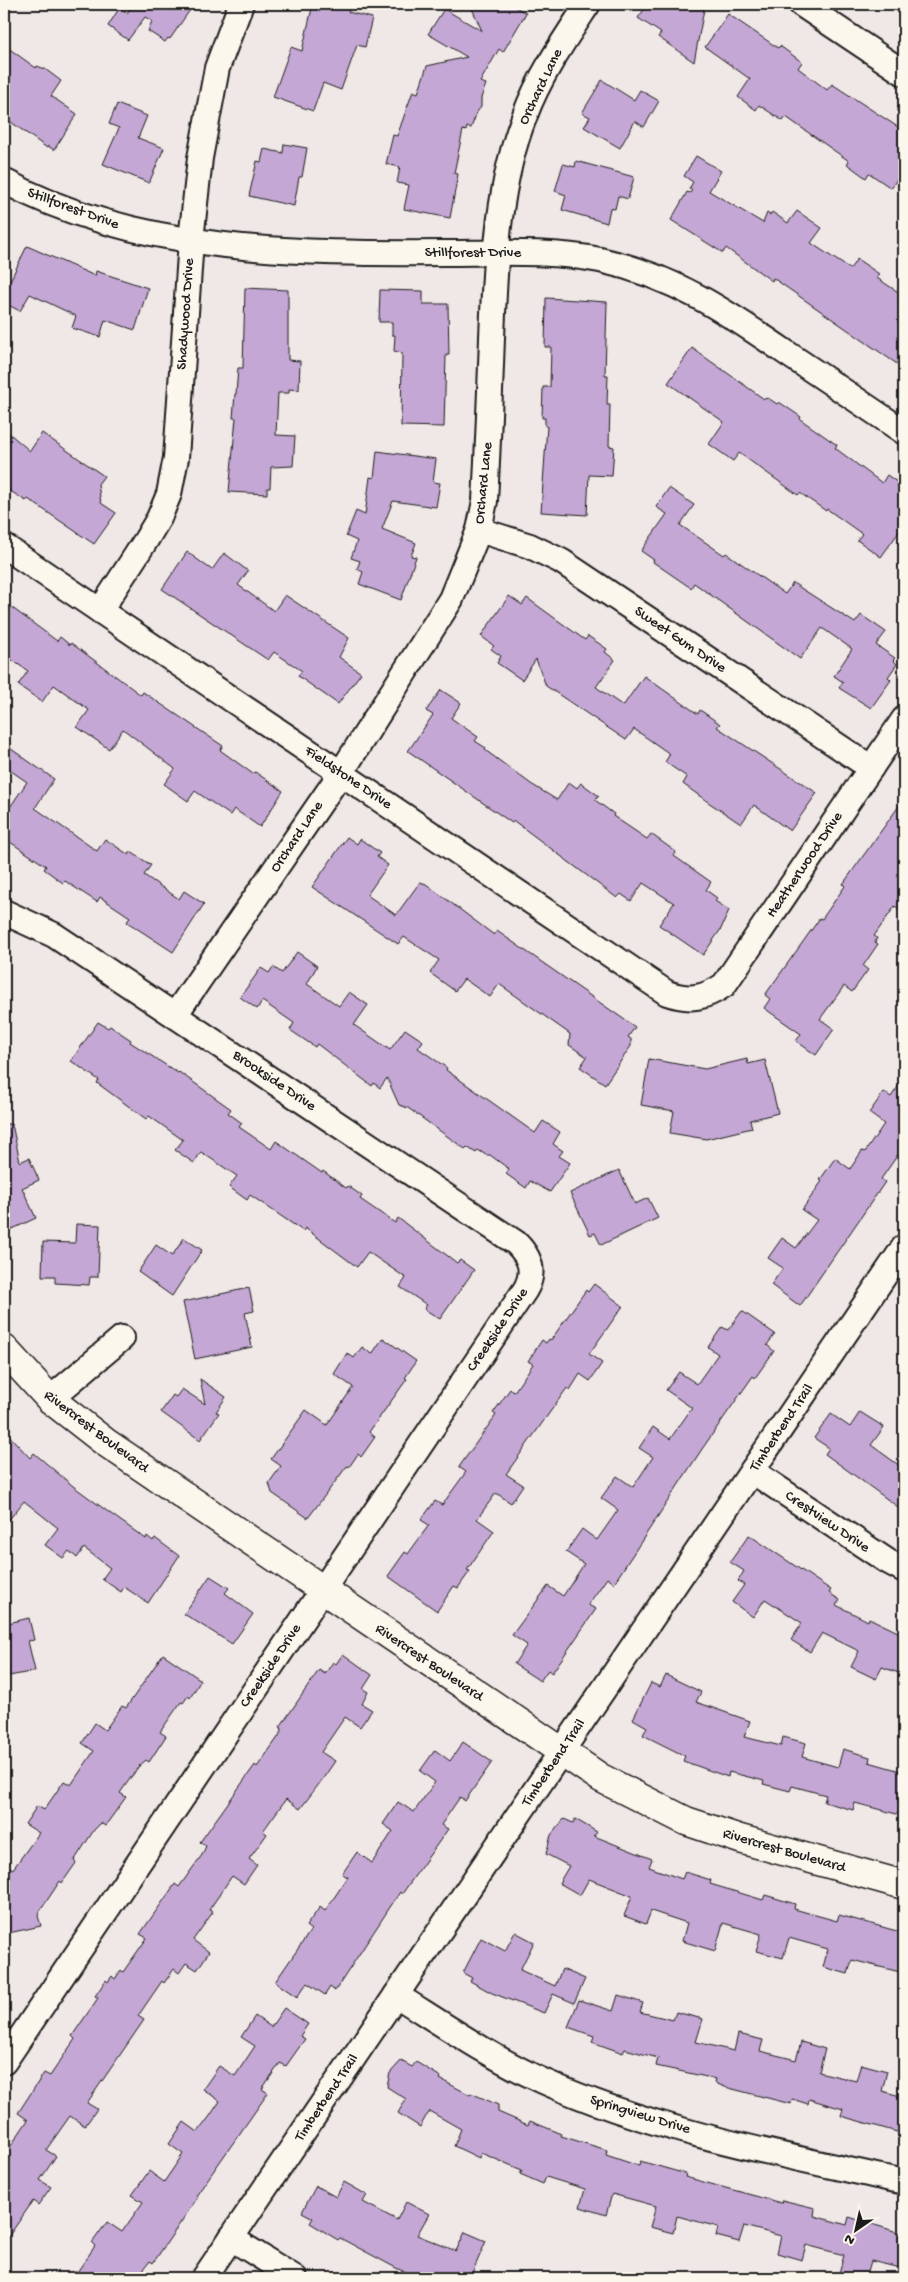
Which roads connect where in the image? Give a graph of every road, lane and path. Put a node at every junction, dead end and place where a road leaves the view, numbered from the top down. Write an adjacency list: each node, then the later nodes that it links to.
1 (241, 4): 6 (street, Shadywood Drive)
2 (588, 4): 7 (street, Orchard Lane)
3 (801, 4): 4 (street)
4 (904, 73)
5 (4, 182): 6 (street, Stillforest Drive)
6 (191, 240): 7 (street, Stillforest Drive); 11 (street, Shadywood Drive)
7 (495, 252): 8 (street, Stillforest Drive); 9 (street, Orchard Lane)
8 (904, 432)
9 (479, 530): 13 (street, Sweet Gum Drive); 14 (street, Orchard Lane)
10 (4, 546): 11 (street, Fieldstone Drive)
11 (100, 611): 14 (street, Fieldstone Drive)
12 (904, 719): 13 (street, Heatherwood Drive)
13 (871, 768): 16 (street, Heatherwood Drive)
14 (341, 773): 16 (street, Fieldstone Drive); 17 (street, Orchard Lane)
15 (4, 912): 17 (street, Brookside Drive)
16 (697, 998)
17 (175, 1015): 19 (street, Brookside Drive)
18 (904, 1247): 23 (street, Timberbend Trail)
19 (532, 1266): 25 (street, Creekside Drive)
20 (122, 1338): 22 (street)
21 (4, 1349): 22 (street, Rivercrest Boulevard)
22 (50, 1399): 25 (street, Rivercrest Boulevard)
23 (752, 1471): 24 (street, Crestview Drive); 26 (street, Timberbend Trail)
24 (904, 1570)
25 (322, 1590): 26 (street, Rivercrest Boulevard); 29 (street, Creekside Drive)
26 (561, 1753): 27 (street, Rivercrest Boulevard); 28 (street, Timberbend Trail)
27 (904, 1885)
28 (396, 1995): 30 (street, Springview Drive); 31 (street, Timberbend Trail)
29 (4, 2062)
30 (904, 2182)
31 (231, 2238): 32 (street, Timberbend Trail); 33 (street)
32 (204, 2278)
33 (295, 2278)

